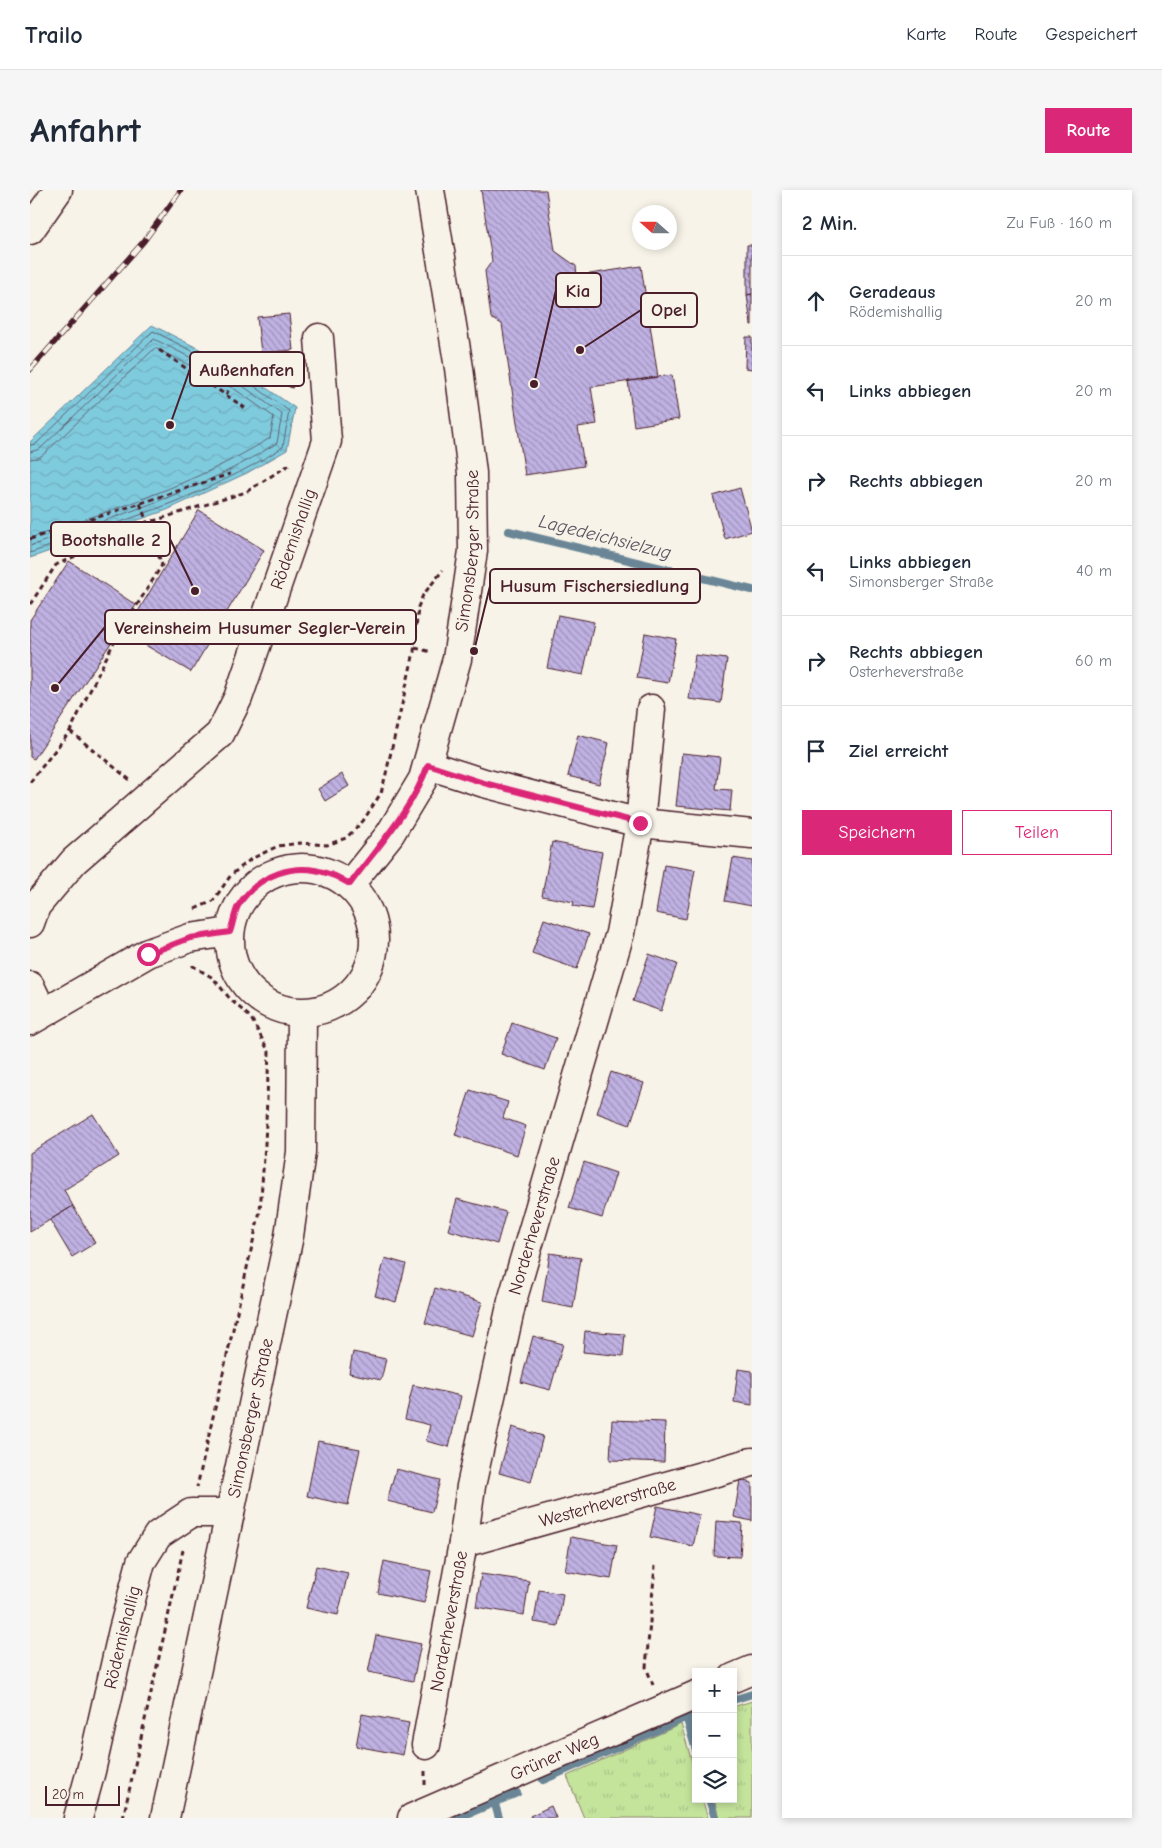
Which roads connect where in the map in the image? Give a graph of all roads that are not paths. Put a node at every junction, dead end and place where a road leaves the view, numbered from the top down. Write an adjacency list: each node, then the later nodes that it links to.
1 (58, 190): 3 (street)
2 (430, 190): 6 (street, Simonsberger Straße)
3 (30, 230)
4 (319, 338): 10 (street, Rödemishallig)
5 (651, 709): 7 (street, Norderheverstraße)
6 (428, 765): 7 (street); 9 (street, Simonsberger Straße)
7 (640, 823): 8 (street); 17 (street, Norderheverstraße)
8 (752, 834)
9 (350, 884): 11 (street); 13 (street)
10 (30, 923)
11 (230, 932): 13 (street); 14 (street)
12 (30, 986): 14 (street)
13 (302, 1014): 16 (street, Simonsberger Straße)
14 (37, 1017)
15 (752, 1462): 17 (street, Westerheverstraße)
16 (230, 1514): 23 (street, Rödemishallig); 24 (street, Simonsberger Straße)
17 (464, 1543): 21 (street, Norderheverstraße)
18 (752, 1670): 19 (street)
19 (737, 1676)
20 (692, 1696): 22 (street, Grüner Weg)
21 (426, 1745)
22 (419, 1815)
23 (78, 1818)
24 (165, 1818)

